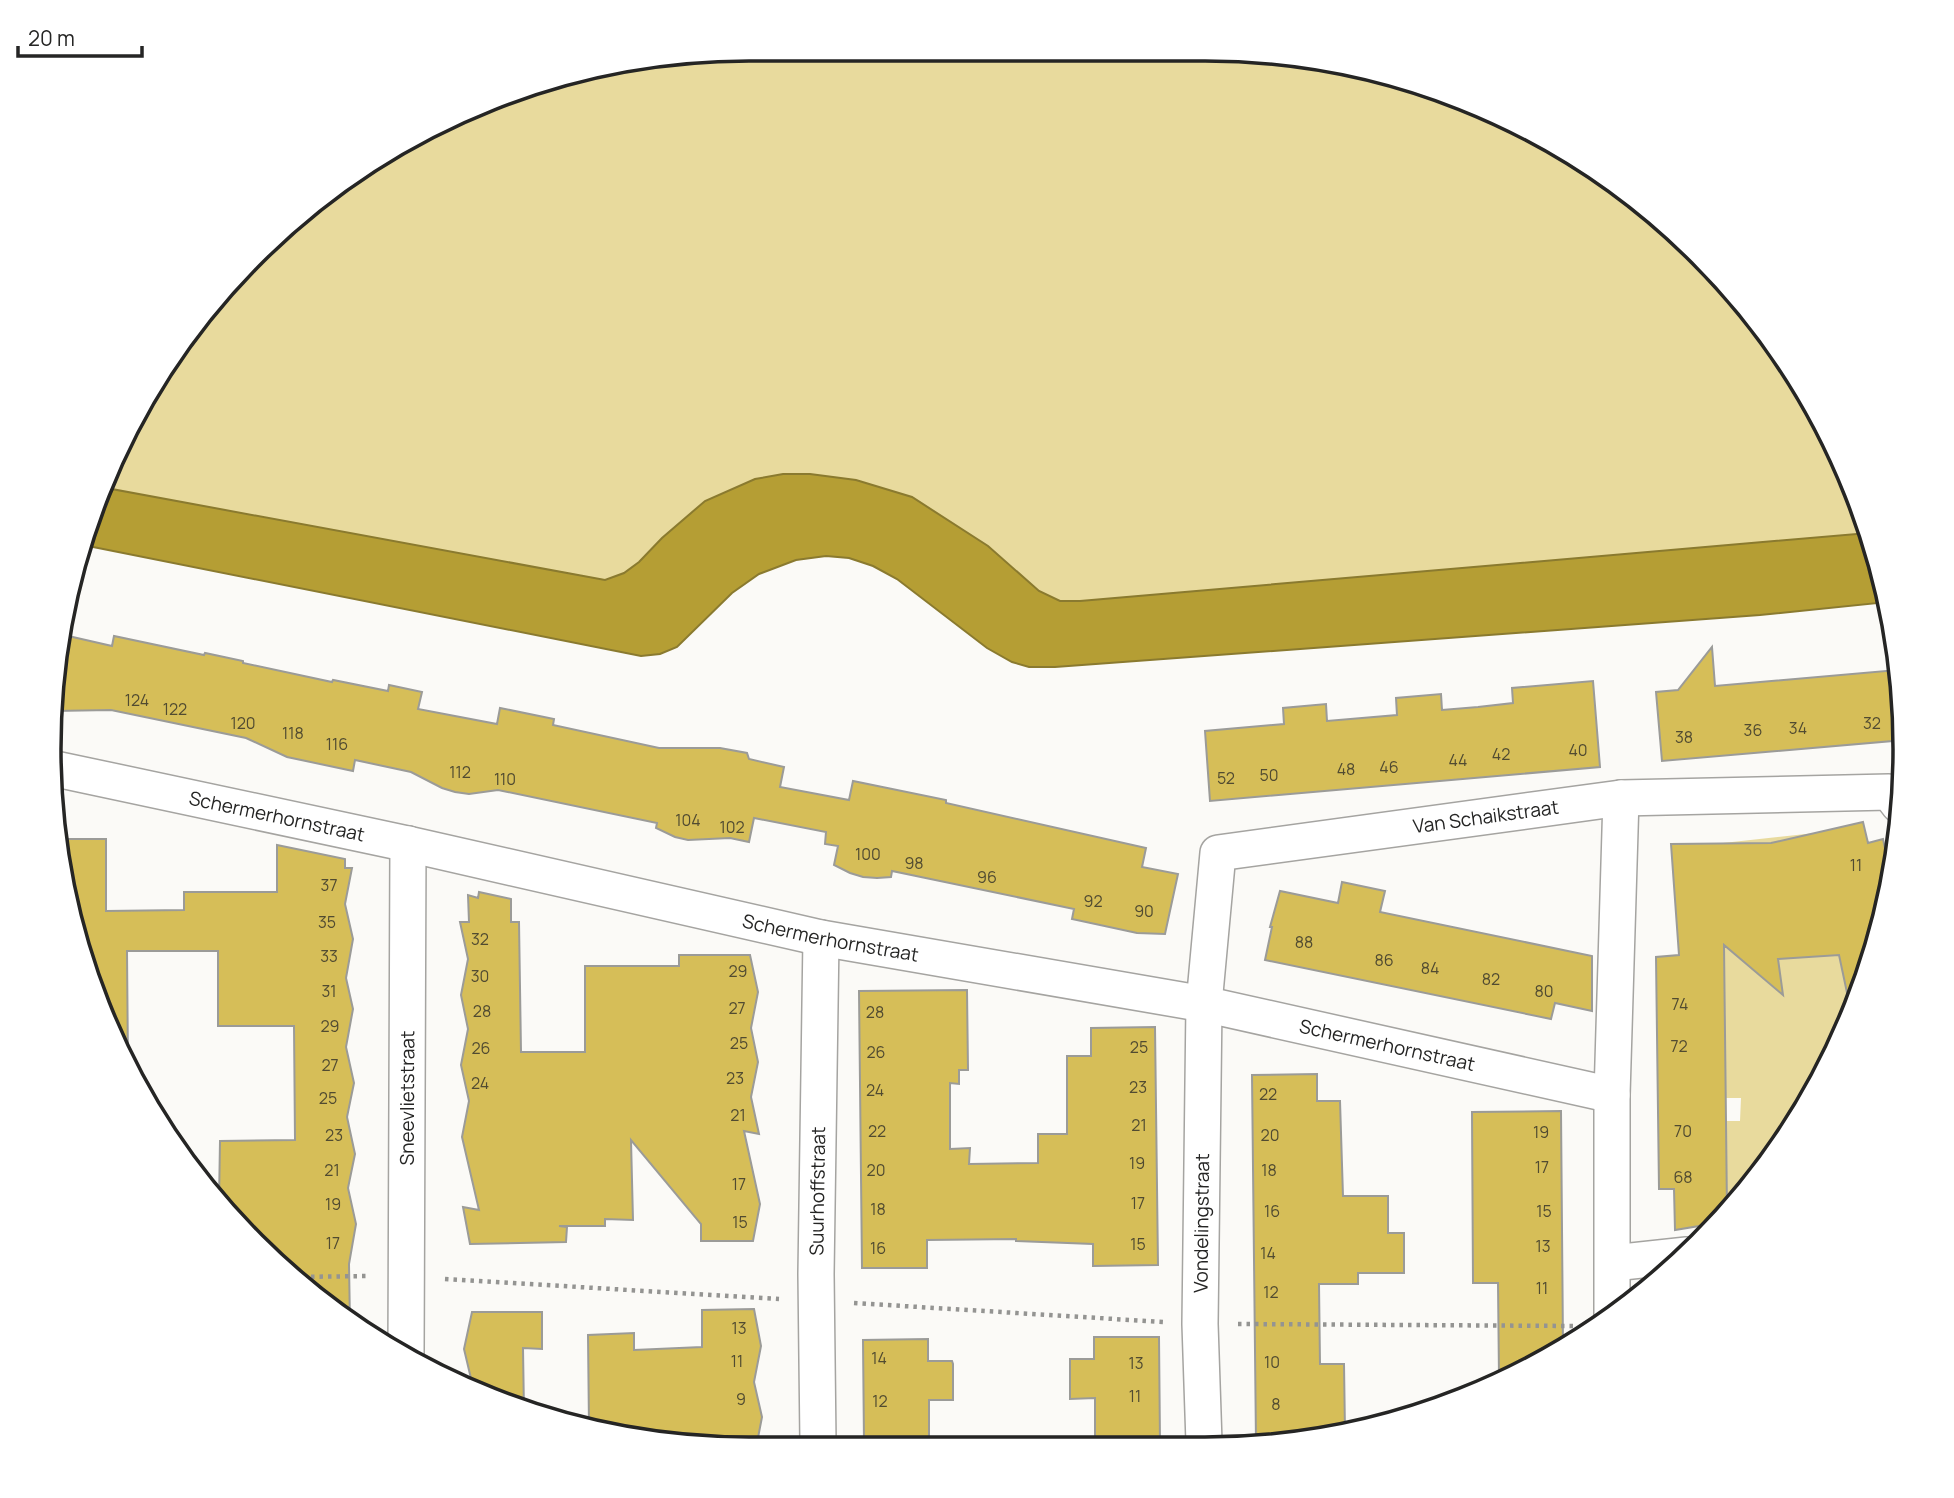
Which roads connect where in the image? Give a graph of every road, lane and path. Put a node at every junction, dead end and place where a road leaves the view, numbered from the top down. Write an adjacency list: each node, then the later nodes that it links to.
1 (62, 770): 4 (street, Schermerhornstraat)
2 (1891, 795): 3 (street, Van Schaikstraat)
3 (1621, 798): 6 (street, Van Schaikstraat); 7 (street)
4 (408, 844): 5 (street, Schermerhornstraat); 11 (street, Sneevlietstraat)
5 (821, 938): 6 (street, Schermerhornstraat); 12 (street, Suurhoffstraat)
6 (1204, 1003): 7 (street, Schermerhornstraat); 15 (street, Vondelingstraat)
7 (1612, 1095): 9 (street)
8 (1667, 1257): 9 (street)
9 (1613, 1263): 13 (street)
10 (308, 1276): 11 (path)
11 (405, 1276): 12 (path); 16 (street, Sneevlietstraat)
12 (816, 1301): 15 (path); 17 (street, Suurhoffstraat)
13 (1601, 1311)
14 (1587, 1321): 15 (path)
15 (1200, 1324): 18 (street, Vondelingstraat)
16 (406, 1345)
17 (818, 1437)
18 (1204, 1437)

